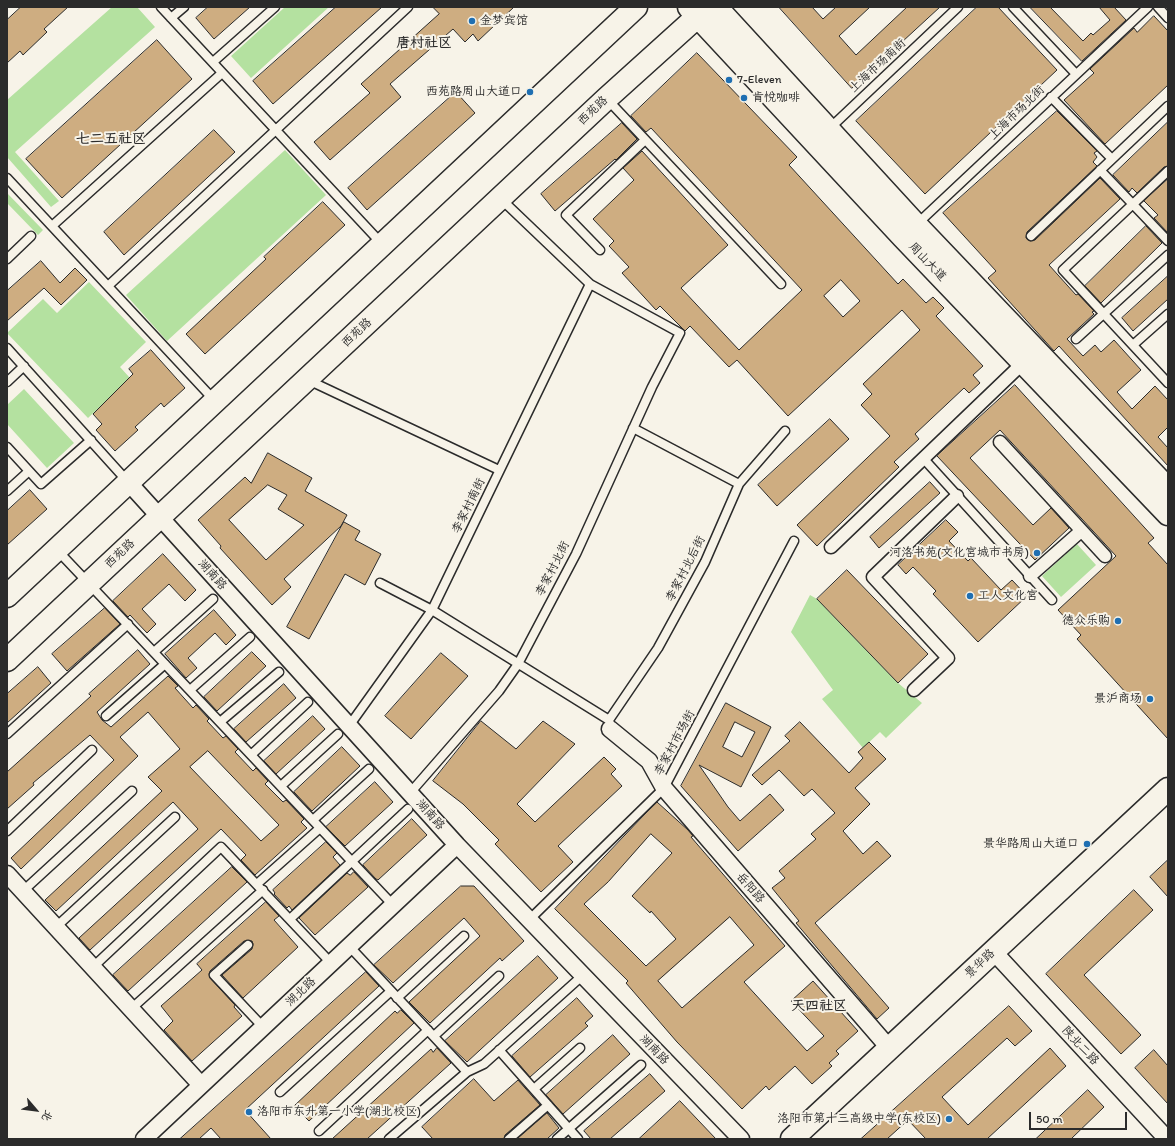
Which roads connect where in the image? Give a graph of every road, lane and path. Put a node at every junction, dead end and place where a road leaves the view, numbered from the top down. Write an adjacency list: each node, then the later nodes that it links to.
1 (161, 7): 11 (lane)
2 (184, 7): 11 (lane)
3 (275, 7): 13 (lane)
4 (408, 7): 19 (lane)
5 (636, 7): 33 (main road)
6 (958, 7): 20 (lane, 上海市场南街)
7 (1013, 7): 15 (lane)
8 (1148, 7): 15 (lane, 上海市场北街)
9 (1158, 7): 12 (lane)
10 (703, 9): 17 (main road, 西苑路); 20 (main road, 周山大道)
11 (171, 18): 13 (lane)
12 (1168, 18)
13 (213, 62): 14 (lane)
14 (222, 73): 19 (lane); 28 (lane)
15 (1076, 74): 16 (lane, 上海市场北街)
16 (1051, 97): 22 (lane); 29 (lane, 上海市场北街)
17 (606, 99): 21 (lane); 26 (main road, 西苑路)
18 (1168, 106): 22 (lane)
19 (276, 130): 33 (lane); 39 (lane)
20 (821, 136): 29 (main road, 周山大道)
21 (645, 140): 34 (lane); 38 (lane)
22 (1112, 159): 23 (lane)
23 (1100, 170): 27 (lane); 31 (lane)
24 (1168, 171): 27 (lane)
25 (7, 178): 28 (lane)
26 (501, 199): 37 (lane); 47 (main road, 西苑路)
27 (1133, 204): 32 (lane); 40 (lane)
28 (52, 226): 39 (lane)
29 (910, 231): 45 (main road, 周山大道); 61 (main road, 周山大道)
30 (31, 236): 36 (lane)
31 (1031, 236)
32 (1168, 241)
33 (382, 245): 50 (main road)
34 (600, 250)
35 (1168, 255): 40 (lane)
36 (7, 259)
37 (590, 284): 51 (lane, 李家村北街); 57 (lane, 李家村南街)
38 (781, 284)
39 (108, 286): 50 (lane)
40 (1104, 314): 42 (lane); 43 (lane)
41 (1168, 314): 43 (lane)
42 (1076, 339)
43 (1133, 345): 49 (lane)
44 (7, 348): 46 (lane)
45 (1024, 362): 56 (street); 64 (main road, 周山大道)
46 (24, 366): 48 (lane); 53 (lane)
47 (307, 380): 57 (lane); 65 (main road, 西苑路)
48 (7, 382)
49 (1168, 383)
50 (216, 402): 59 (main road)
51 (633, 428): 60 (lane); 83 (lane, 李家村北街)
52 (785, 430): 60 (lane, 李家村北后街)
53 (91, 440): 58 (lane); 59 (lane)
54 (1000, 442): 66 (street)
55 (7, 447): 58 (lane)
56 (923, 458): 63 (lane); 68 (street)
57 (499, 470): 77 (lane, 李家村南街)
58 (29, 471): 62 (lane)
59 (129, 483): 65 (street, 湖南路); 69 (main road)
60 (739, 484): 90 (lane, 李家村北后街)
61 (1168, 489)
62 (7, 491)
63 (957, 496): 71 (lane); 86 (street)
64 (1168, 514)
65 (160, 518): 72 (main road, 西苑路); 91 (street, 湖南路)
66 (1081, 531): 70 (street); 71 (street)
67 (794, 541): 97 (lane, 李家村市场街)
68 (831, 547)
69 (57, 550): 72 (lane); 74 (main road)
70 (1105, 556)
71 (1030, 576): 76 (lane)
72 (89, 583): 78 (lane); 81 (main road, 西苑路)
73 (380, 583): 77 (lane)
74 (7, 596)
75 (213, 599): 80 (lane)
76 (1052, 600)
77 (432, 610): 83 (lane); 91 (lane, 李家村南街)
78 (128, 624): 80 (lane); 92 (lane)
79 (250, 637): 85 (lane)
80 (154, 652): 82 (lane)
81 (7, 660)
82 (165, 664): 85 (lane); 88 (lane)
83 (518, 664): 90 (lane); 100 (lane, 李家村北街)
84 (279, 672): 89 (lane)
85 (190, 690): 89 (lane)
86 (914, 690)
87 (308, 702): 94 (lane)
88 (106, 716)
89 (220, 722): 94 (lane)
90 (610, 724): 97 (street, 岳阳路)
91 (344, 730): 96 (lane, 李家村南街); 100 (street, 湖南路)
92 (7, 734)
93 (92, 750): 105 (lane)
94 (251, 755): 96 (lane)
95 (369, 769): 103 (lane)
96 (281, 786): 103 (lane)
97 (664, 788): 114 (lane, 李家村市场街); 130 (street, 岳阳路)
98 (1168, 789): 119 (main road, 景华路)
99 (132, 791): 111 (lane)
100 (409, 801): 106 (street, 湖南路); 107 (lane, 李家村北街)
101 (1168, 808): 119 (main road, 景华路)
102 (175, 817): 115 (lane)
103 (313, 820): 104 (lane)
104 (320, 828): 107 (lane); 109 (lane)
105 (7, 831)
106 (457, 845): 112 (street, 湖北路); 114 (street, 湖南路)
107 (352, 862): 112 (lane); 113 (lane, 李家村北街)
108 (7, 874): 111 (street)
109 (257, 884): 110 (lane); 121 (lane)
110 (263, 890): 113 (lane); 126 (lane)
111 (22, 891): 115 (street)
112 (393, 905): 118 (street, 湖北路)
113 (290, 919): 120 (lane)
114 (529, 920): 123 (street, 湖南路)
115 (56, 927): 121 (street)
116 (464, 936): 125 (lane)
117 (248, 945): 127 (lane)
118 (349, 946): 120 (street, 湖北路); 124 (lane)
119 (998, 956): 130 (main road, 景华路); 147 (main road, 景华路); 148 (street, 陕北二路)
120 (331, 963): 127 (street, 湖北路)
121 (93, 967): 126 (street)
122 (499, 976): 128 (lane)
123 (582, 976): 131 (lane); 145 (street, 湖南路)
124 (391, 991): 125 (lane); 136 (lane)
125 (398, 998): 128 (lane)
126 (131, 1009): 134 (street)
127 (263, 1027): 134 (street, 湖北路)
128 (431, 1033): 133 (lane); 139 (lane)
129 (580, 1048): 135 (lane)
130 (890, 1049): 146 (main road, 景华路)
131 (499, 1050): 133 (lane); 135 (lane)
132 (641, 1065): 138 (lane)
133 (467, 1072): 141 (lane)
134 (201, 1085): 140 (street, 湖北路)
135 (534, 1089): 137 (lane)
136 (280, 1092)
137 (548, 1105): 138 (lane); 142 (lane)
138 (569, 1129): 143 (lane); 144 (lane)
139 (318, 1131)
140 (144, 1139)
141 (389, 1139)
142 (509, 1139)
143 (557, 1139)
144 (578, 1139)
145 (741, 1139)
146 (792, 1139)
147 (810, 1139)
148 (1167, 1139)

